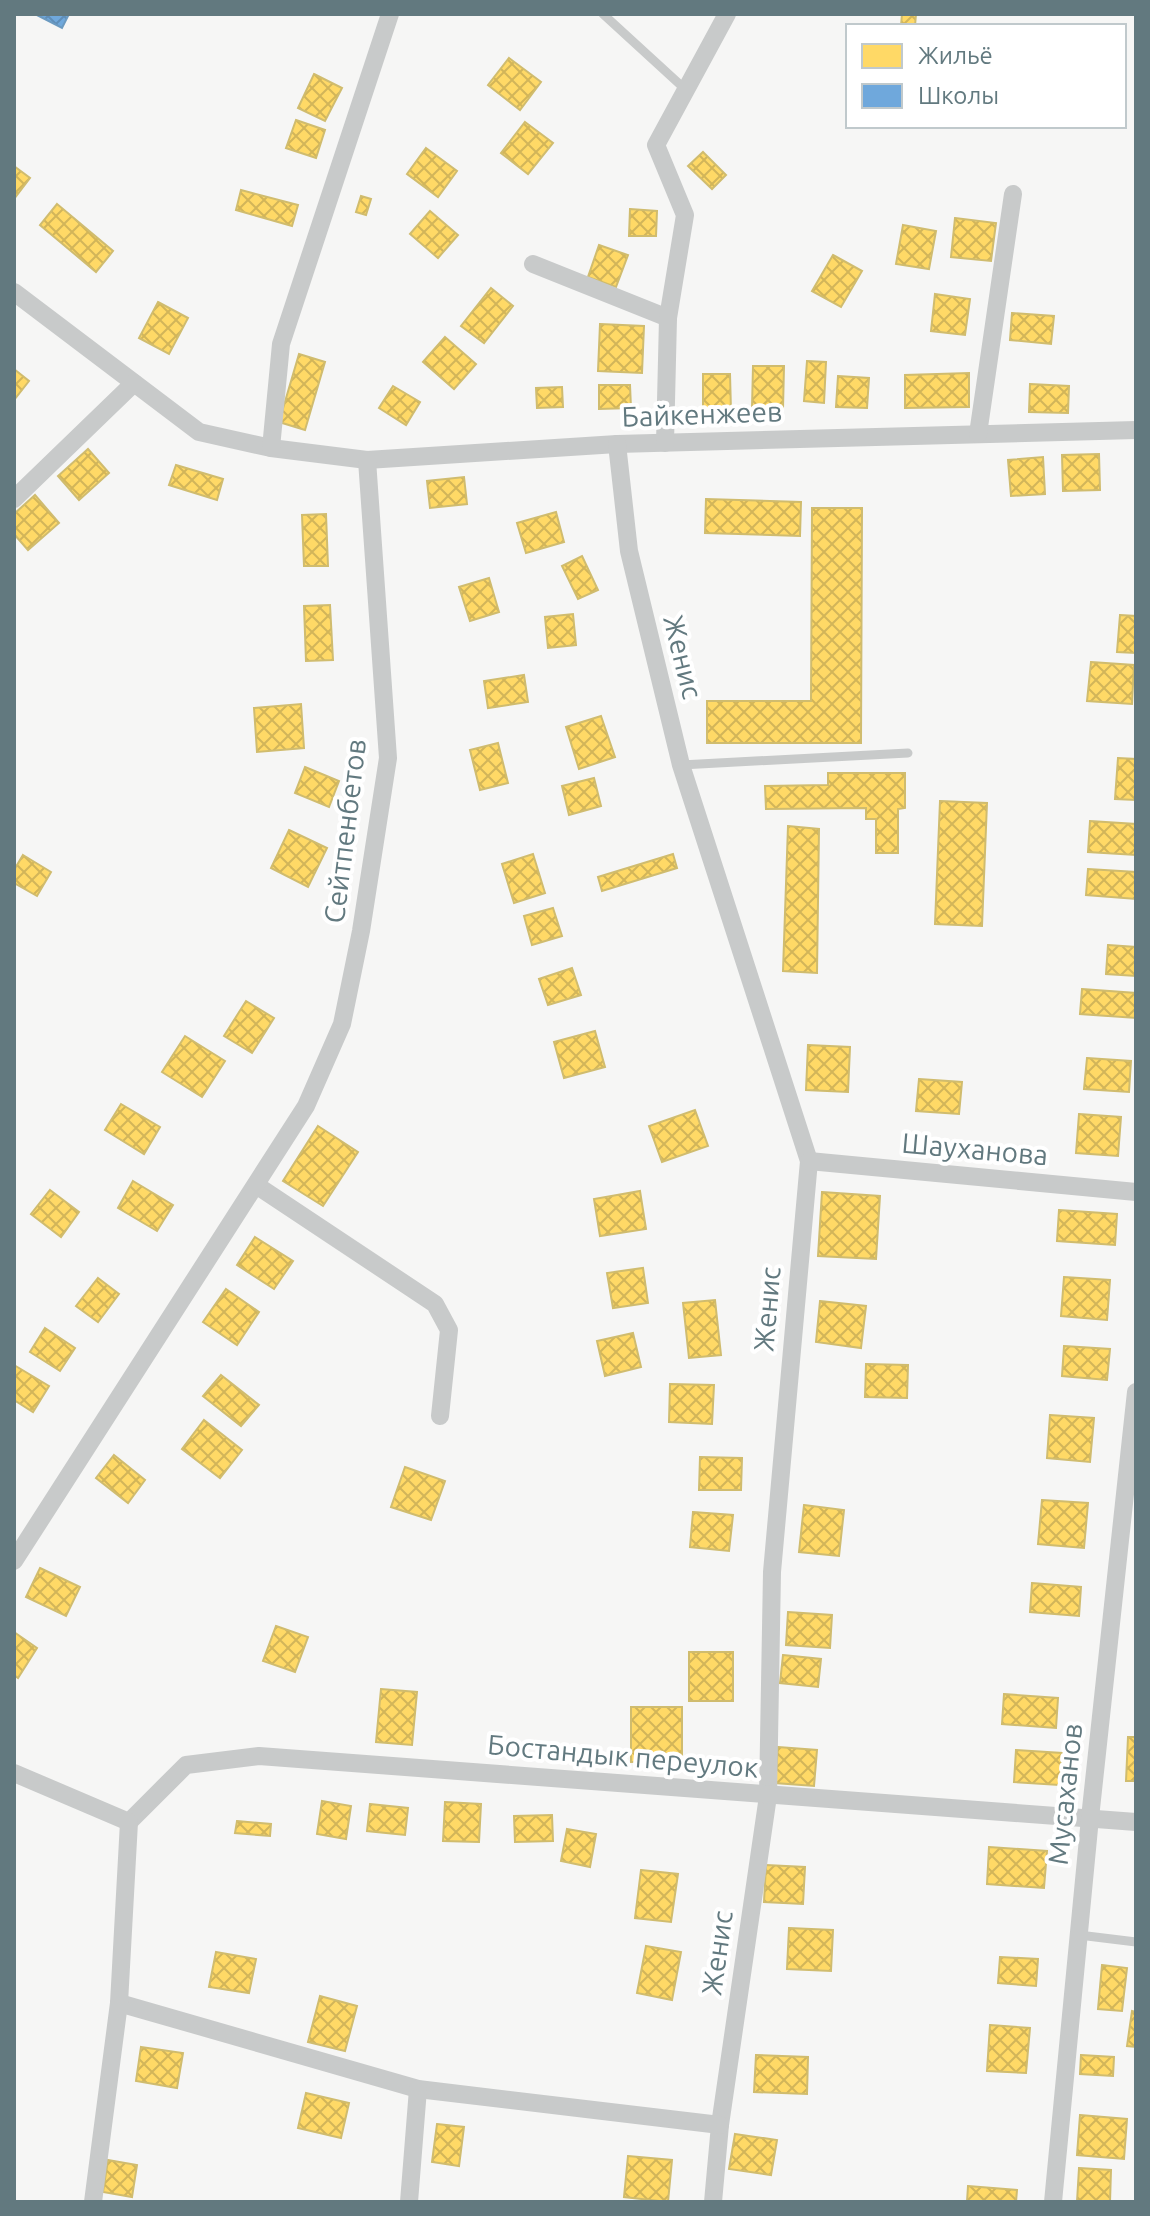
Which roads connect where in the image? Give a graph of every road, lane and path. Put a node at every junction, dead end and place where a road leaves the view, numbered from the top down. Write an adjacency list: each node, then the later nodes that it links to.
1 (390, 14): 14 (street)
2 (603, 14): 4 (lane)
3 (727, 14): 4 (street)
4 (686, 90): 8 (street)
5 (1013, 194): 11 (street)
6 (533, 264): 8 (street)
7 (14, 292): 9 (street, Байкенжеев)
8 (668, 318): 12 (street)
9 (134, 383): 14 (street, Байкенжеев); 16 (street)
10 (1136, 430): 11 (street, Байкенжеев)
11 (978, 434): 12 (street, Байкенжеев)
12 (665, 443): 13 (street, Байкенжеев)
13 (617, 444): 15 (street, Байкенжеев); 18 (street, Женис)
14 (271, 448): 15 (street, Байкенжеев)
15 (367, 460): 20 (street, Сейтпенбетов)
16 (14, 499)
17 (908, 753): 18 (lane)
18 (681, 765): 19 (street, Женис)
19 (809, 1161): 21 (street, Шауханова); 26 (street, Женис)
20 (256, 1185): 23 (street); 24 (street, Сейтпенбетов)
21 (1136, 1192)
22 (1136, 1392): 27 (street, Мусаханов)
23 (440, 1416)
24 (14, 1561)
25 (14, 1773): 28 (street)
26 (768, 1796): 27 (street, Бостандык переулок); 28 (street, Бостандык переулок); 34 (street, Женис)
27 (1090, 1818): 29 (street, Бостандык переулок); 30 (street, Мусаханов)
28 (129, 1822): 32 (street)
29 (1136, 1822)
30 (1079, 1935): 31 (lane); 38 (street, Мусаханов)
31 (1136, 1942)
32 (119, 2003): 33 (street); 35 (street)
33 (418, 2089): 34 (street); 36 (street)
34 (720, 2125): 37 (street, Женис)
35 (93, 2202)
36 (409, 2202)
37 (713, 2202)
38 (1053, 2202)

